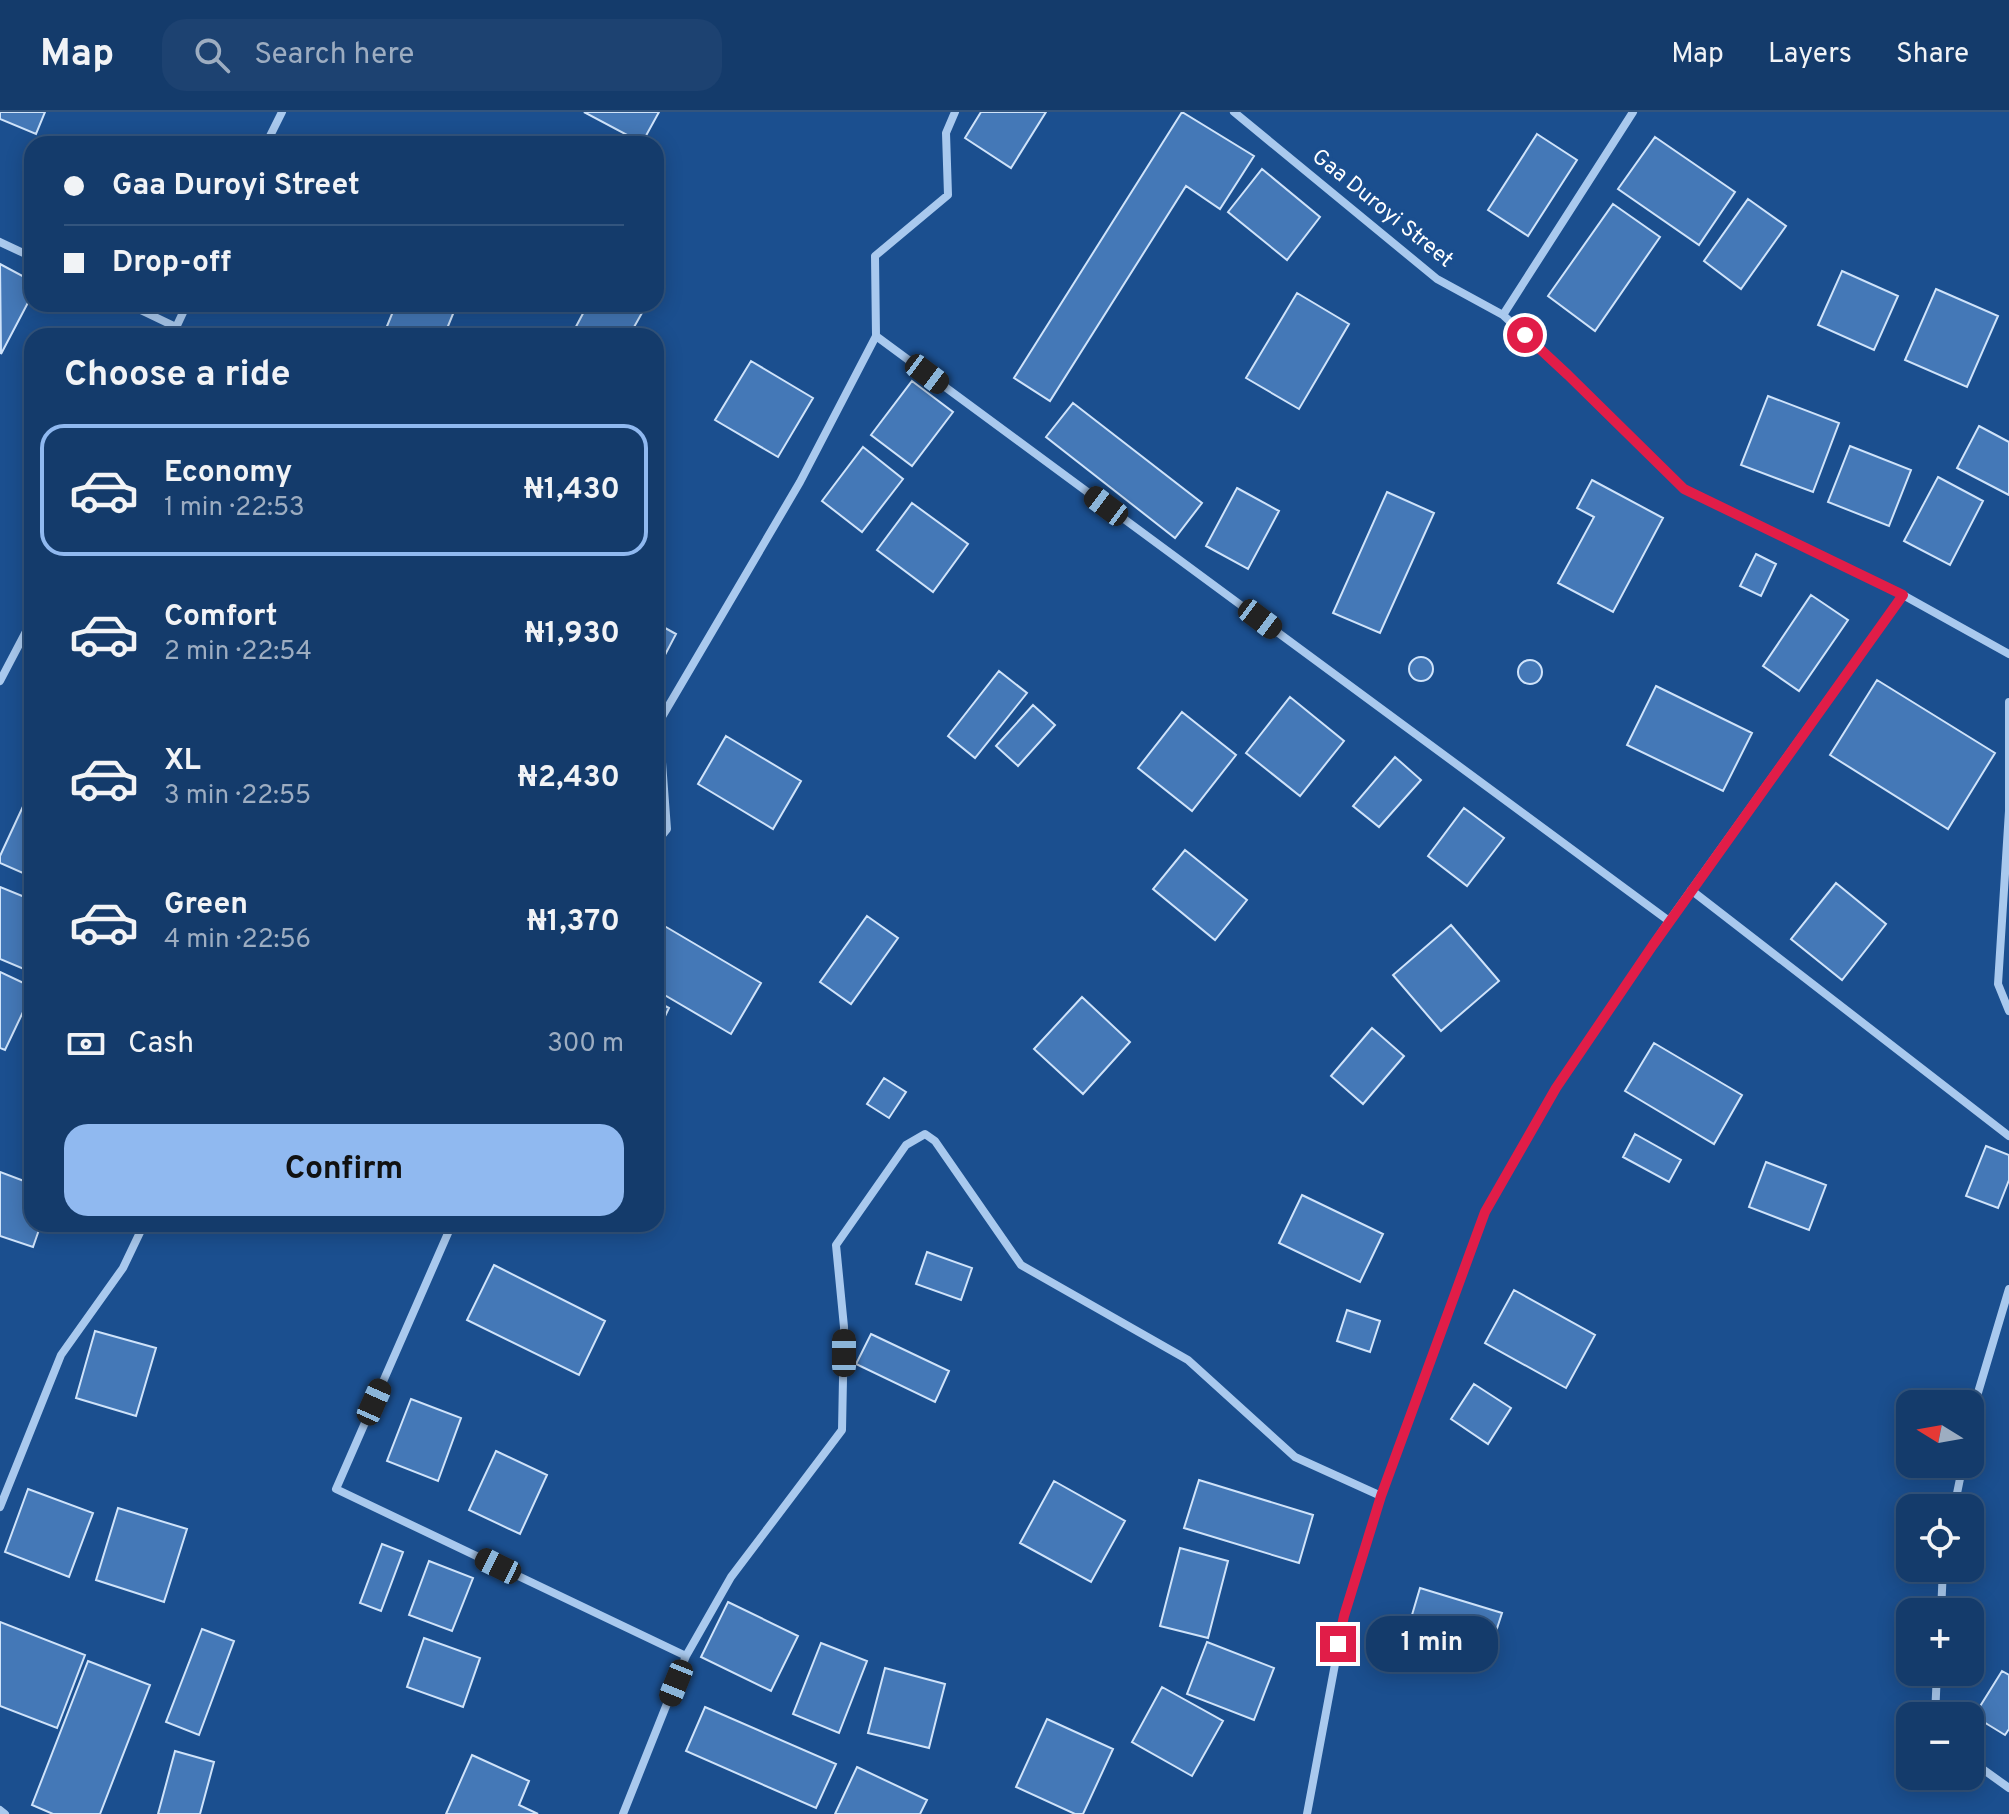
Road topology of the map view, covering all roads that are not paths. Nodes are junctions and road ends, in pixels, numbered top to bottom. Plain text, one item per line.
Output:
1 (282, 112) edge
2 (955, 112) edge
3 (1234, 112) edge
4 (1633, 112) edge
5 (270, 136) edge
6 (0, 242) edge
7 (24, 253) edge
8 (141, 312) edge
9 (1503, 315) junction
10 (167, 328) edge
11 (876, 336) junction
12 (1903, 595) junction
13 (24, 635) edge
14 (2009, 654) edge
15 (0, 681) edge
16 (2009, 702) edge
17 (664, 712) edge
18 (664, 793) edge
19 (664, 833) edge
20 (1691, 890) junction
21 (1669, 921) junction
22 (2009, 1011) edge
23 (2009, 1136) edge
24 (140, 1232) edge
25 (448, 1232) edge
26 (2009, 1289) edge
27 (1979, 1390) edge
28 (1381, 1496) junction
29 (0, 1507) edge
30 (686, 1656) junction
31 (1984, 1770) edge
32 (2009, 1788) edge
33 (0, 1810) edge
34 (5, 1814) edge
35 (623, 1814) edge
36 (1307, 1814) edge

1 - 5 street
2 - 11 street
3 - 9 street, Gaa Duroyi Street
4 - 9 street
6 - 7 street
8 - 10 street
9 - 12 street, Gaa Duroyi Street
11 - 17 street
11 - 21 street
12 - 14 street, Gaa Duroyi Street
12 - 20 street
13 - 15 street
16 - 22 street
18 - 19 street
20 - 21 street
20 - 23 street
21 - 28 street
24 - 29 street
25 - 30 street
26 - 27 street
28 - 30 street
28 - 36 street
30 - 35 street
31 - 32 street
33 - 34 street

